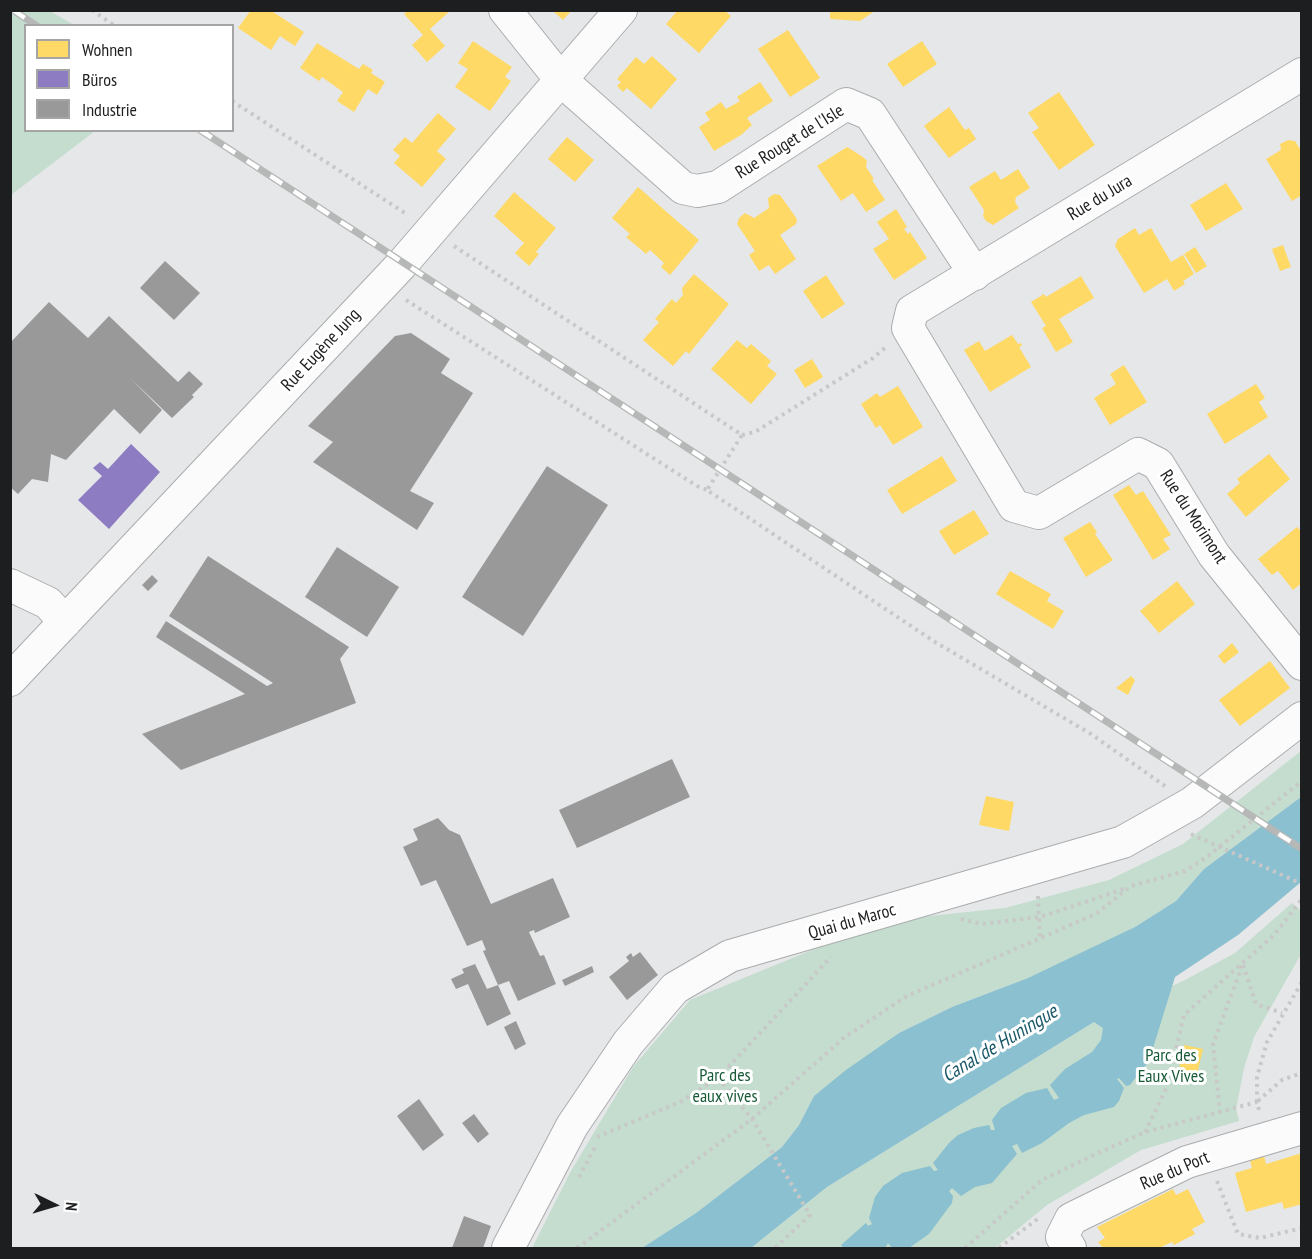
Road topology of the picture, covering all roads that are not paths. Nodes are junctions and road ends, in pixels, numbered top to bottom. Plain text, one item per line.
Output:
1 (505, 10) edge
2 (621, 10) edge
3 (1302, 74) edge
4 (561, 80) junction
5 (975, 274) junction
6 (908, 328) joint
7 (10, 585) edge
8 (65, 622) junction
9 (1302, 664) edge
10 (10, 680) edge
11 (1302, 718) edge
12 (1302, 1128) edge
13 (1058, 1233) edge
14 (508, 1248) edge

1 - 4 street
2 - 4 street, Rue Eugène Jung
3 - 5 street, Rue du Jura
4 - 5 street, Rue Rouget de l'Isle
4 - 8 street, Rue Eugène Jung
5 - 6 street, Rue du Jura
6 - 9 street, Rue du Morimont
7 - 8 street
8 - 10 street, Rue Eugène Jung
11 - 14 street, Quai du Maroc
12 - 13 street, Rue du Port

